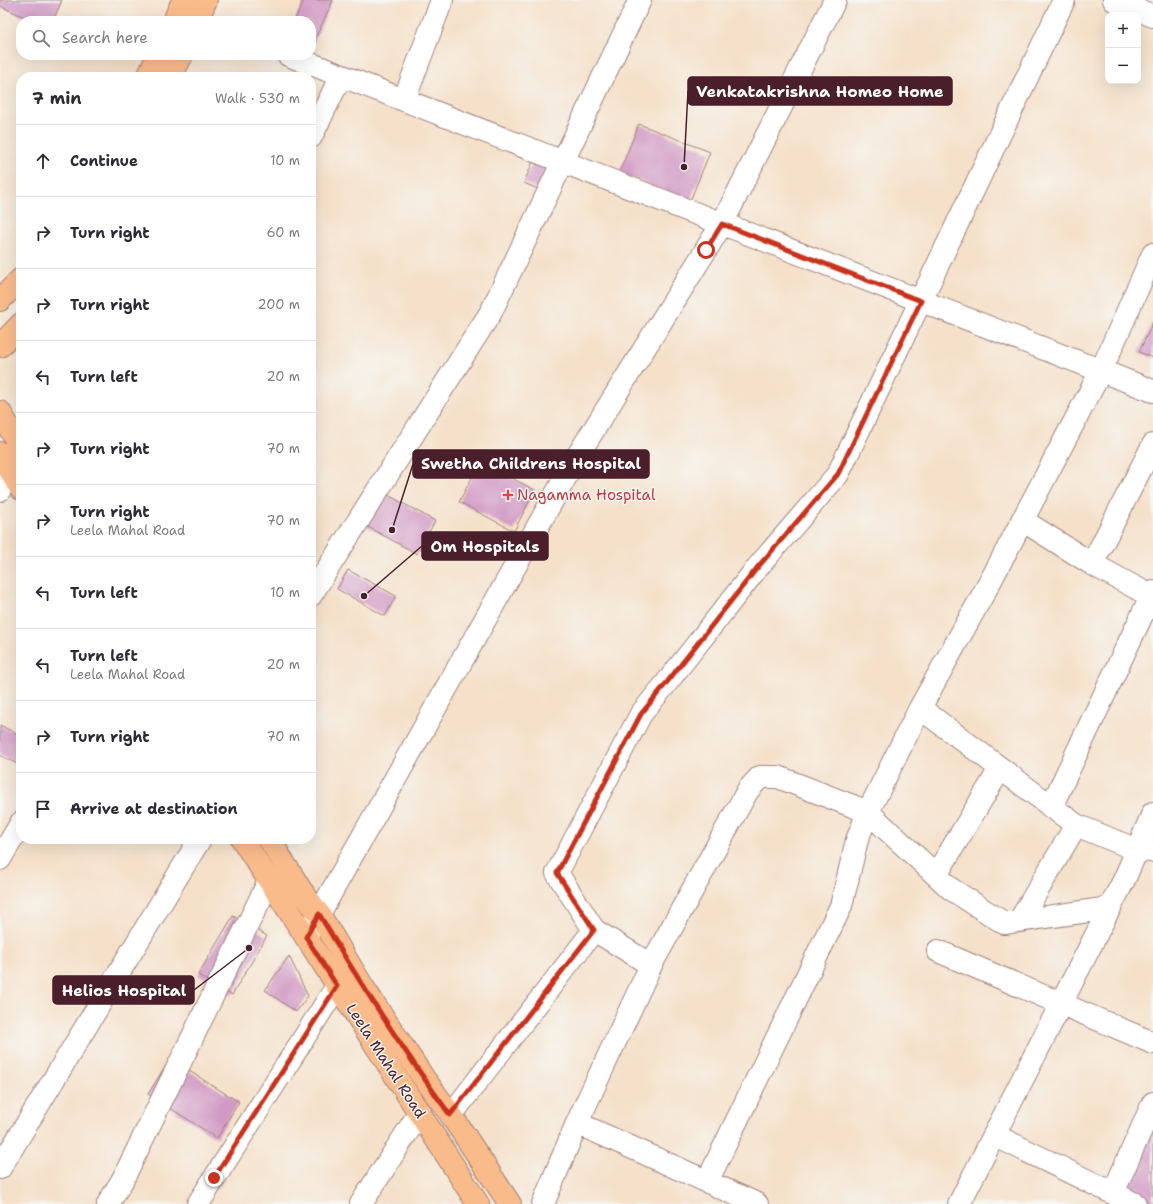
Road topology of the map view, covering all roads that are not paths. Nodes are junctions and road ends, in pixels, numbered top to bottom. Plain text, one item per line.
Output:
1 (183, 0) edge
2 (206, 0) edge
3 (442, 0) edge
4 (640, 0) edge
5 (835, 0) edge
6 (1064, 0) edge
7 (1114, 0) edge
8 (176, 16) edge
9 (201, 16) edge
10 (1153, 16) edge
11 (156, 60) edge
12 (180, 60) edge
13 (301, 60) edge
14 (150, 72) edge
15 (174, 72) edge
16 (341, 76) junction
17 (404, 100) junction
18 (316, 126) edge
19 (563, 162) junction
20 (722, 224) junction
21 (1153, 254) edge
22 (16, 285) edge
23 (0, 300) edge
24 (921, 301) junction
25 (16, 330) edge
26 (1, 346) edge
27 (1101, 371) junction
28 (1153, 391) edge
29 (0, 412) edge
30 (16, 439) edge
31 (1153, 446) edge
32 (1022, 520) junction
33 (1092, 564) junction
34 (316, 587) edge
35 (1152, 594) edge
36 (920, 708) junction
37 (1000, 769) junction
38 (1051, 807) junction
39 (868, 812) junction
40 (1153, 814) edge
41 (1076, 826) junction
42 (16, 832) edge
43 (197, 844) edge
44 (245, 844) edge
45 (272, 844) edge
46 (1145, 851) edge
47 (0, 859) edge
48 (936, 875) junction
49 (269, 881) junction
50 (1110, 908) junction
51 (319, 914) junction
52 (1020, 920) junction
53 (594, 930) junction
54 (306, 937) junction
55 (938, 951) dead end
56 (651, 965) junction
57 (337, 986) junction
58 (1061, 1004) junction
59 (1153, 1043) edge
60 (1153, 1103) edge
61 (420, 1112) junction
62 (450, 1115) junction
63 (577, 1123) junction
64 (994, 1135) junction
65 (0, 1168) edge
66 (707, 1182) junction
67 (1113, 1193) junction
68 (108, 1204) edge
69 (198, 1204) edge
70 (361, 1204) edge
71 (478, 1204) edge
72 (510, 1204) edge
73 (544, 1204) edge
74 (758, 1204) edge
75 (959, 1204) edge
76 (1135, 1204) edge

1 - 8 main road
2 - 9 main road
3 - 17 street
4 - 19 street
5 - 20 street
6 - 24 street
7 - 10 street
11 - 14 main road
12 - 15 main road
13 - 16 street
16 - 17 street
16 - 18 street
17 - 19 street
19 - 20 street
19 - 34 street
20 - 24 street
20 - 51 street
21 - 27 street
22 - 23 main road
24 - 27 street
24 - 53 street
25 - 26 main road
27 - 28 street
27 - 32 street
29 - 30 main road
31 - 33 street
32 - 33 street
32 - 36 street
33 - 35 street
35 - 38 street
36 - 37 street
36 - 39 street
37 - 38 street
37 - 48 street
38 - 41 street
39 - 48 street
39 - 56 street
39 - 66 street
40 - 46 street
41 - 46 street
41 - 52 street
42 - 47 street
43 - 65 street
44 - 49 main road, Leela Mahal Road
45 - 51 main road, Leela Mahal Road
46 - 50 street
48 - 52 street
49 - 54 main road, Leela Mahal Road
49 - 68 street
50 - 52 street
50 - 58 street
51 - 54 street
51 - 62 main road, Leela Mahal Road
53 - 56 street
53 - 62 street
54 - 57 main road, Leela Mahal Road
55 - 58 street
56 - 63 street
57 - 61 main road, Leela Mahal Road
57 - 69 street
58 - 59 street
58 - 64 street
60 - 67 street
61 - 70 street
61 - 71 main road, Leela Mahal Road
62 - 72 main road, Leela Mahal Road
63 - 66 street
63 - 73 street
64 - 67 street
64 - 75 street
66 - 74 street
67 - 76 street

